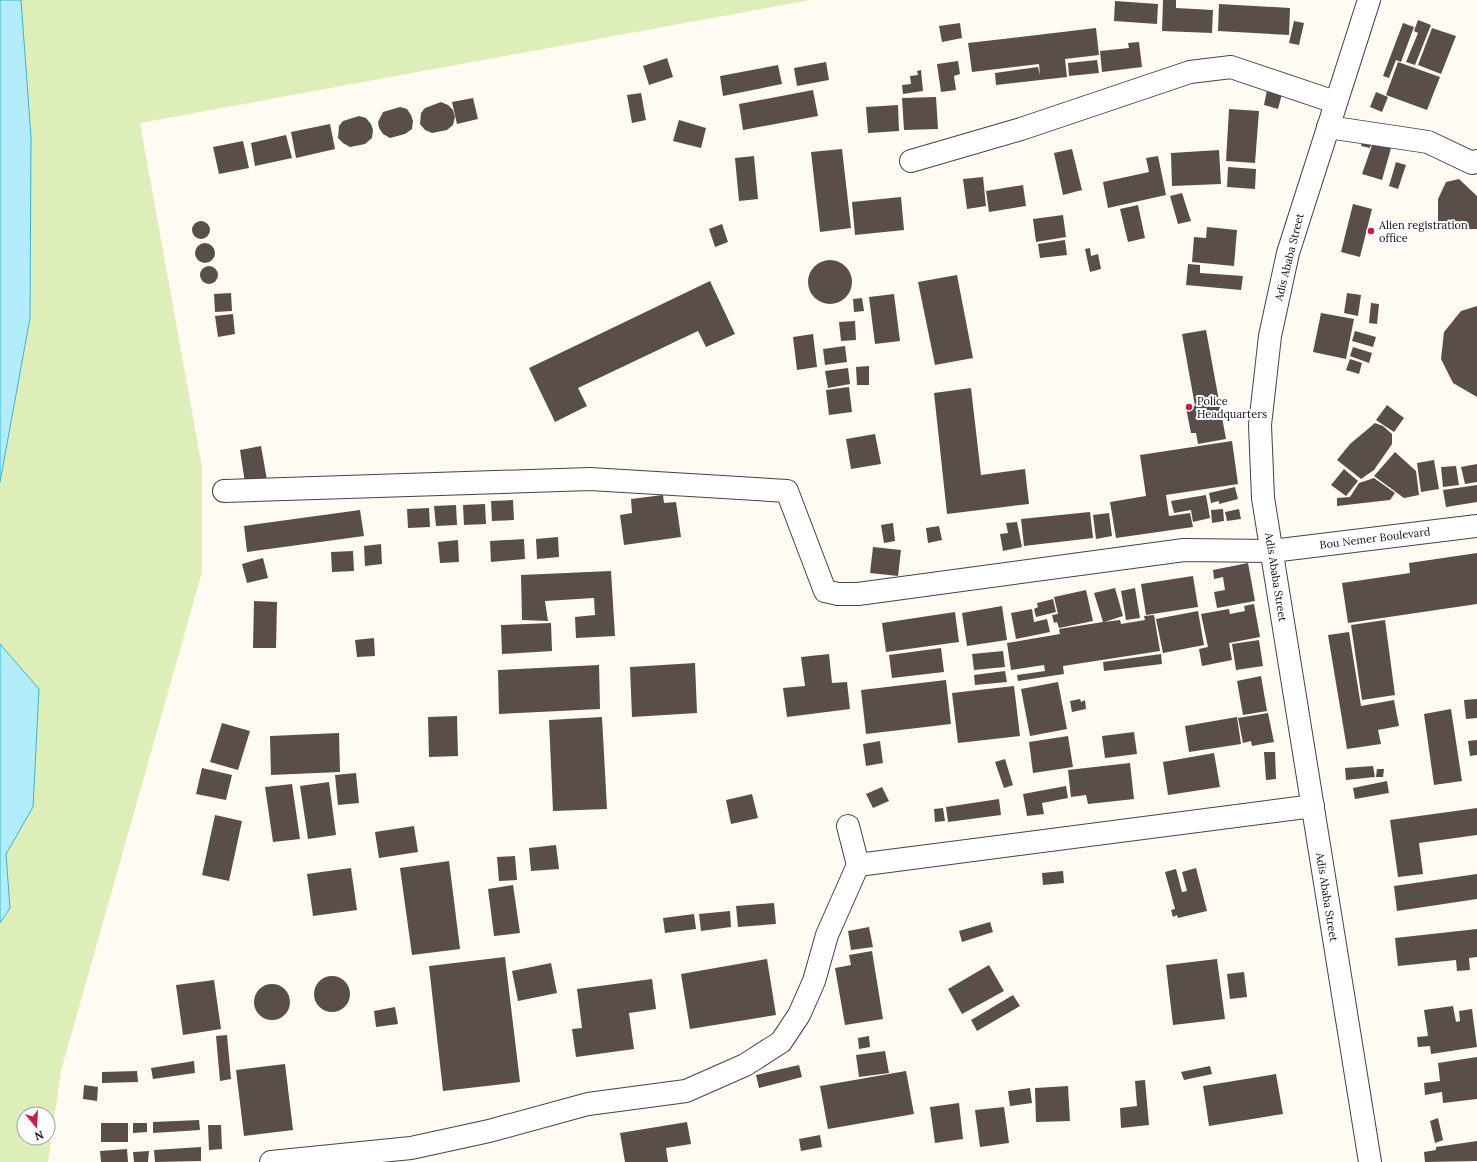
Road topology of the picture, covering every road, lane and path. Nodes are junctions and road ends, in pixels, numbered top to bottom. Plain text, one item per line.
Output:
1 (1369, 0) edge
2 (1335, 102) junction
3 (1328, 127) junction
4 (911, 161) dead end
5 (1477, 161) edge
6 (224, 492) dead end
7 (1477, 526) edge
8 (1272, 551) junction
9 (1313, 806) junction
10 (848, 826) dead end
11 (858, 865) junction
12 (271, 1162) edge
13 (1370, 1162) edge

1 - 2 street, Adis Ababa Street
2 - 3 street, Adis Ababa Street
2 - 4 street
3 - 5 street
3 - 8 street, Adis Ababa Street
6 - 8 street, Bou Nemer Boulevard
7 - 8 street, Bou Nemer Boulevard
8 - 9 street, Adis Ababa Street
9 - 11 street
9 - 13 street, Adis Ababa Street
10 - 11 street
11 - 12 street

